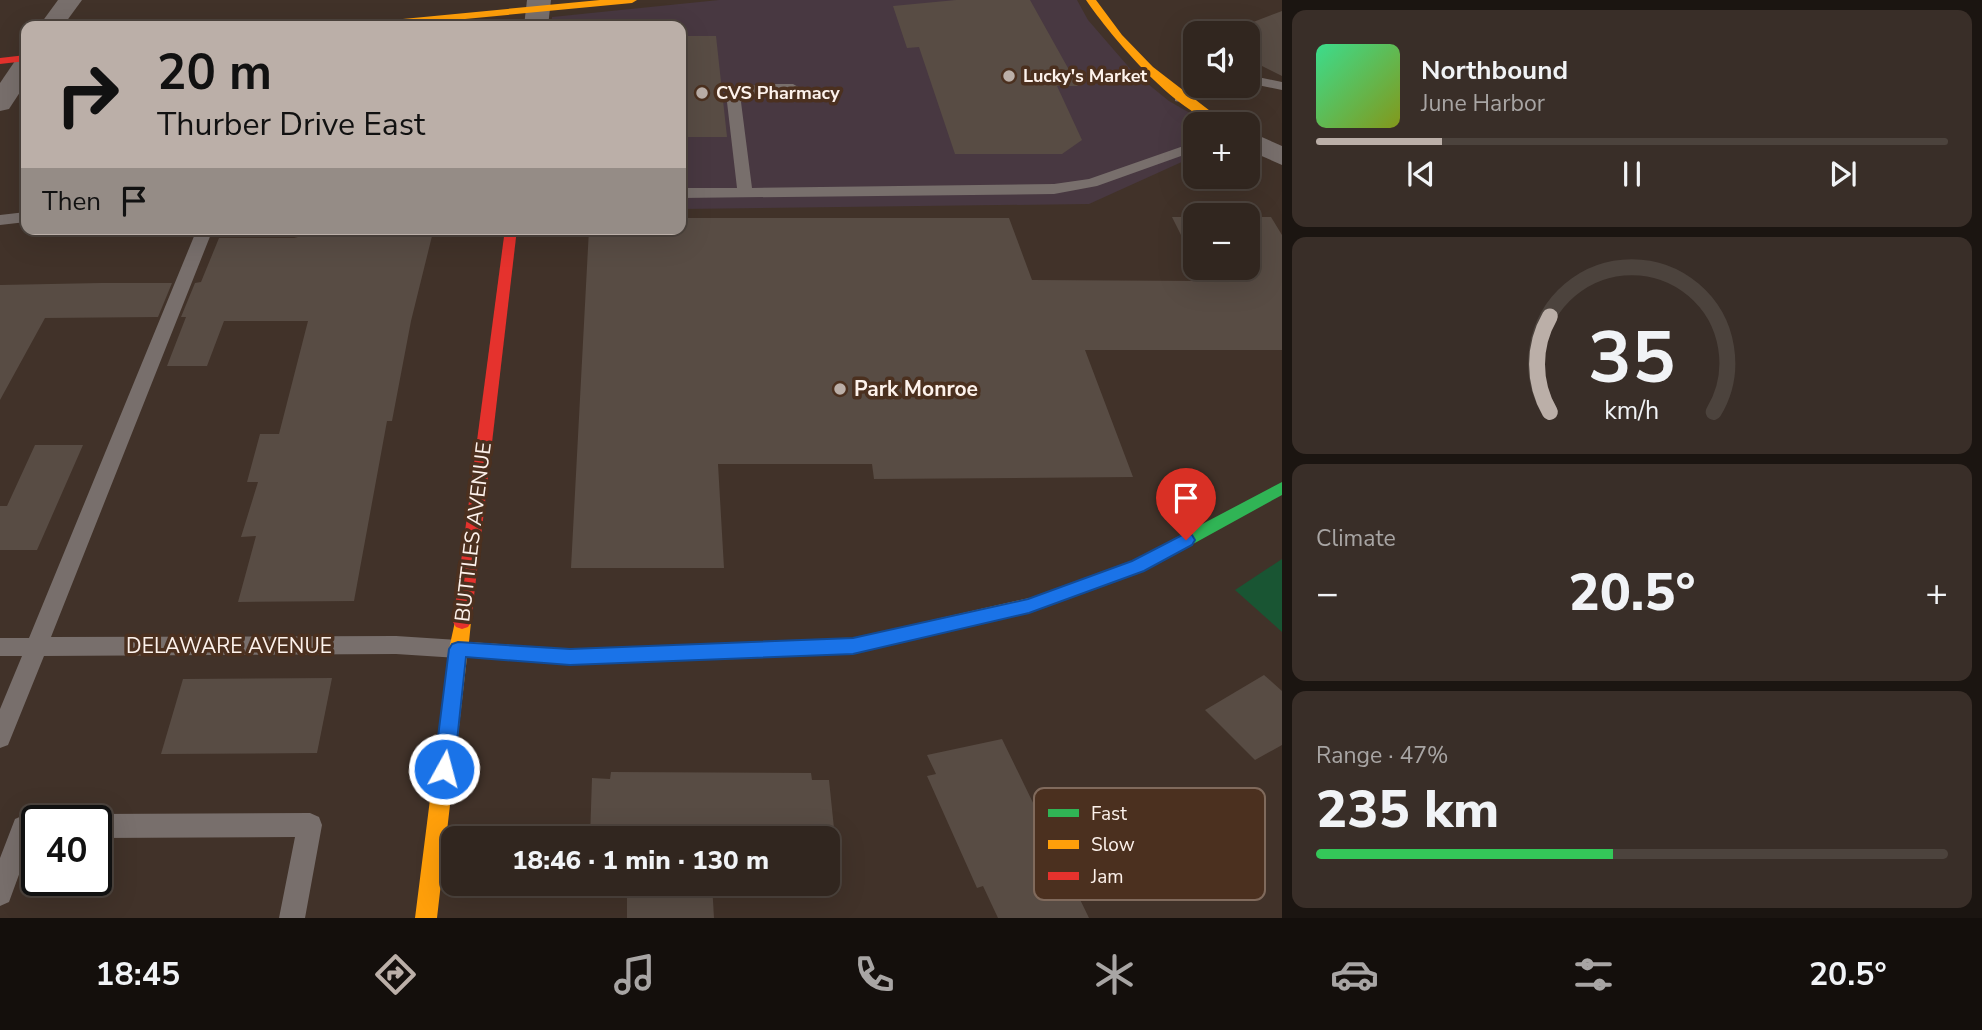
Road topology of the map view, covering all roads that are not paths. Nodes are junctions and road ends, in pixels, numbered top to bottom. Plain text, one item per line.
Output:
1 (70, 0) edge
2 (632, 0) edge
3 (1091, 0) edge
4 (538, 12) edge
5 (55, 21) edge
6 (425, 21) edge
7 (0, 61) edge
8 (21, 61) edge
9 (21, 69) edge
10 (1260, 81) edge
11 (1282, 86) edge
12 (793, 88) dead end
13 (1183, 96) edge
14 (1180, 98) junction
15 (0, 103) edge
16 (1202, 112) edge
17 (1260, 145) edge
18 (1183, 150) edge
19 (1282, 157) edge
20 (745, 192) junction
21 (686, 193) edge
22 (21, 218) edge
23 (0, 220) edge
24 (203, 235) edge
25 (510, 235) edge
26 (1282, 488) edge
27 (0, 647) edge
28 (37, 647) junction
29 (458, 649) junction
30 (0, 738) edge
31 (112, 827) edge
32 (21, 835) edge
33 (0, 893) edge
34 (292, 918) edge
35 (426, 918) edge

1 - 5 street
2 - 4 street
3 - 14 street
4 - 6 street
7 - 8 street
9 - 15 street
10 - 11 lane
12 - 20 lane
13 - 14 lane
14 - 16 street
17 - 19 street
18 - 20 lane
20 - 21 lane
22 - 23 lane
24 - 28 lane
25 - 29 street, BUTTLES AVENUE
26 - 29 street
27 - 28 lane, DELAWARE AVENUE
28 - 29 lane, DELAWARE AVENUE
28 - 30 lane
29 - 35 street, BUTTLES AVENUE
31 - 34 lane
32 - 33 lane

